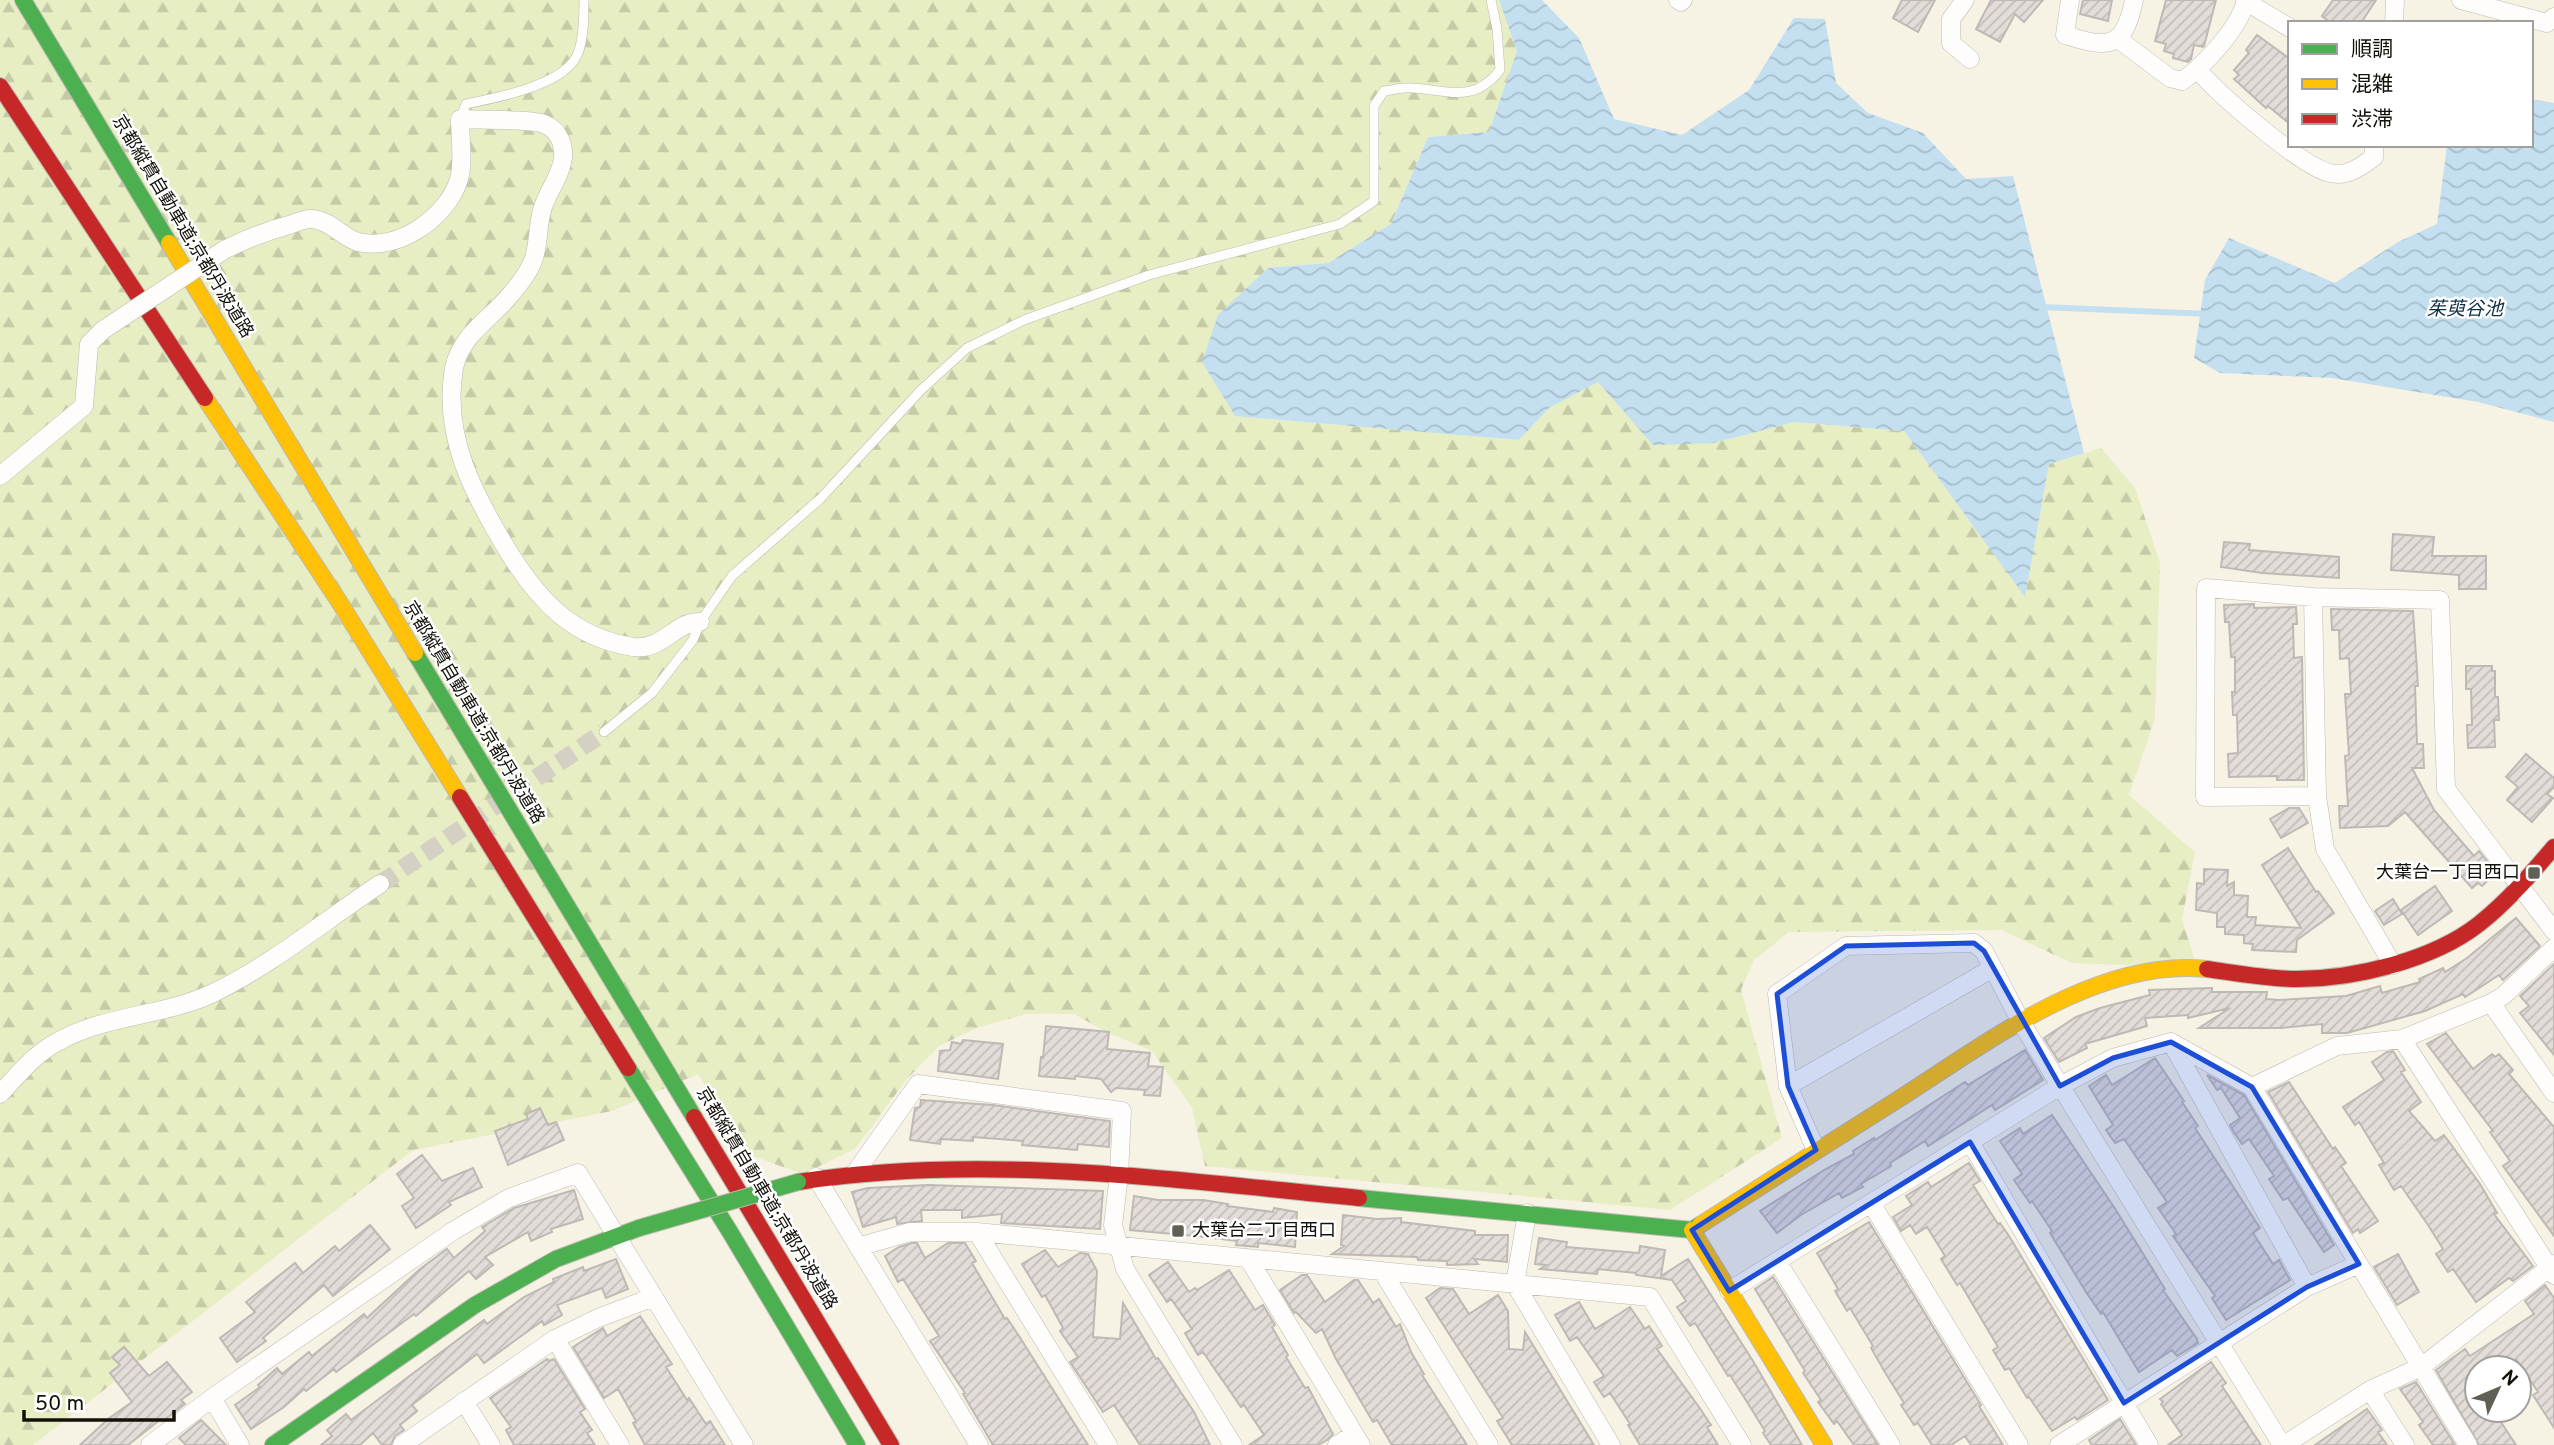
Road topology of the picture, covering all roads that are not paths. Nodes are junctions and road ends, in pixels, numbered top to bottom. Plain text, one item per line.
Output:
1 (23, 0) edge
2 (584, 0) edge
3 (1491, 0) edge
4 (1965, 0) edge
5 (2070, 0) edge
6 (2134, 0) edge
7 (2395, 0) edge
8 (2461, 0) edge
9 (2246, 1) edge
10 (2554, 17) edge
11 (2394, 21) edge
12 (2288, 27) edge
13 (2118, 39) junction
14 (1970, 59) dead end
15 (2198, 70) junction
16 (0, 86) edge
17 (460, 120) junction
18 (2374, 147) edge
19 (0, 476) edge
20 (2313, 597) junction
21 (700, 622) junction
22 (604, 732) tunnel mouth
23 (2317, 796) junction
24 (2554, 847) edge
25 (380, 884) tunnel mouth
26 (2520, 887) junction
27 (2554, 931) edge
28 (2554, 948) edge
29 (2393, 965) junction
30 (1993, 968) junction
31 (2491, 1003) junction
32 (2021, 1022) junction
33 (2402, 1039) junction
34 (2171, 1042) junction
35 (1788, 1086) junction
36 (2060, 1086) junction
37 (2252, 1087) junction
38 (2554, 1093) edge
39 (0, 1094) edge
40 (1969, 1142) junction
41 (1816, 1150) junction
42 (855, 1173) junction
43 (1119, 1175) junction
44 (807, 1180) junction
45 (1871, 1203) junction
46 (1527, 1213) junction
47 (1692, 1230) junction
48 (977, 1232) junction
49 (616, 1236) junction
50 (1117, 1245) junction
51 (858, 1247) junction
52 (1248, 1258) junction
53 (1777, 1261) junction
54 (2359, 1264) junction
55 (2552, 1269) edge
56 (1382, 1271) junction
57 (1515, 1284) junction
58 (2308, 1287) junction
59 (1729, 1291) junction
60 (654, 1297) junction
61 (555, 1339) junction
62 (2219, 1343) junction
63 (2421, 1367) junction
64 (2370, 1390) junction
65 (212, 1398) junction
66 (464, 1401) junction
67 (2124, 1403) junction
68 (1358, 1440) edge
69 (150, 1445) edge
70 (240, 1445) edge
71 (273, 1445) edge
72 (402, 1445) edge
73 (491, 1445) edge
74 (620, 1445) edge
75 (744, 1445) edge
76 (857, 1445) edge
77 (891, 1445) edge
78 (979, 1445) edge
79 (1108, 1445) edge
80 (1233, 1445) edge
81 (1337, 1445) edge
82 (1489, 1445) edge
83 (1611, 1445) edge
84 (1742, 1445) edge
85 (1824, 1445) edge
86 (1891, 1445) edge
87 (2019, 1445) edge
88 (2059, 1445) edge
89 (2149, 1445) edge
90 (2283, 1445) edge
91 (2405, 1445) edge
92 (2468, 1445) edge

1 - 77 main road, 京都縦貫自動車道;京都丹波道路
2 - 17 lane
3 - 21 lane
4 - 14 street
5 - 13 street
6 - 13 street
7 - 11 street
8 - 10 street
9 - 12 street
9 - 15 street
13 - 15 street
15 - 18 street
16 - 76 main road
17 - 19 street, bridge
17 - 21 street
20 - 23 street
20 - 23 street
20 - 26 street
21 - 22 lane
23 - 29 street
24 - 26 main road
25 - 39 street
26 - 27 street
26 - 29 main road
28 - 31 street
29 - 32 main road
30 - 32 street
30 - 35 street
30 - 35 street
31 - 33 street
31 - 38 street
32 - 36 street
32 - 41 main road
33 - 37 street
33 - 55 street
34 - 36 street
34 - 37 street
34 - 58 street
35 - 41 street
36 - 40 street
36 - 62 street
37 - 54 street
40 - 45 street
40 - 67 street
41 - 47 main road
42 - 43 main road
42 - 43 street
42 - 44 main road
43 - 46 main road
43 - 50 street
44 - 49 main road, bridge
44 - 51 street
45 - 53 street
45 - 87 street
46 - 47 main road
46 - 57 street
47 - 59 main road
48 - 50 street
48 - 51 street
48 - 79 street
49 - 60 street
49 - 65 street
49 - 71 main road
50 - 52 street
50 - 80 street
51 - 78 street
52 - 56 street
52 - 68 street
53 - 59 street
53 - 86 street
54 - 58 street
54 - 63 street
55 - 63 street
56 - 57 street
56 - 82 street
57 - 83 street
57 - 84 street
58 - 62 street
59 - 85 main road
60 - 61 street
60 - 75 street
61 - 66 street
61 - 74 street
62 - 67 street
62 - 90 street
63 - 64 street
63 - 92 street
64 - 90 street
64 - 91 street
65 - 69 street
65 - 70 street
66 - 72 street
66 - 73 street
67 - 88 street
67 - 89 street
68 - 81 street

